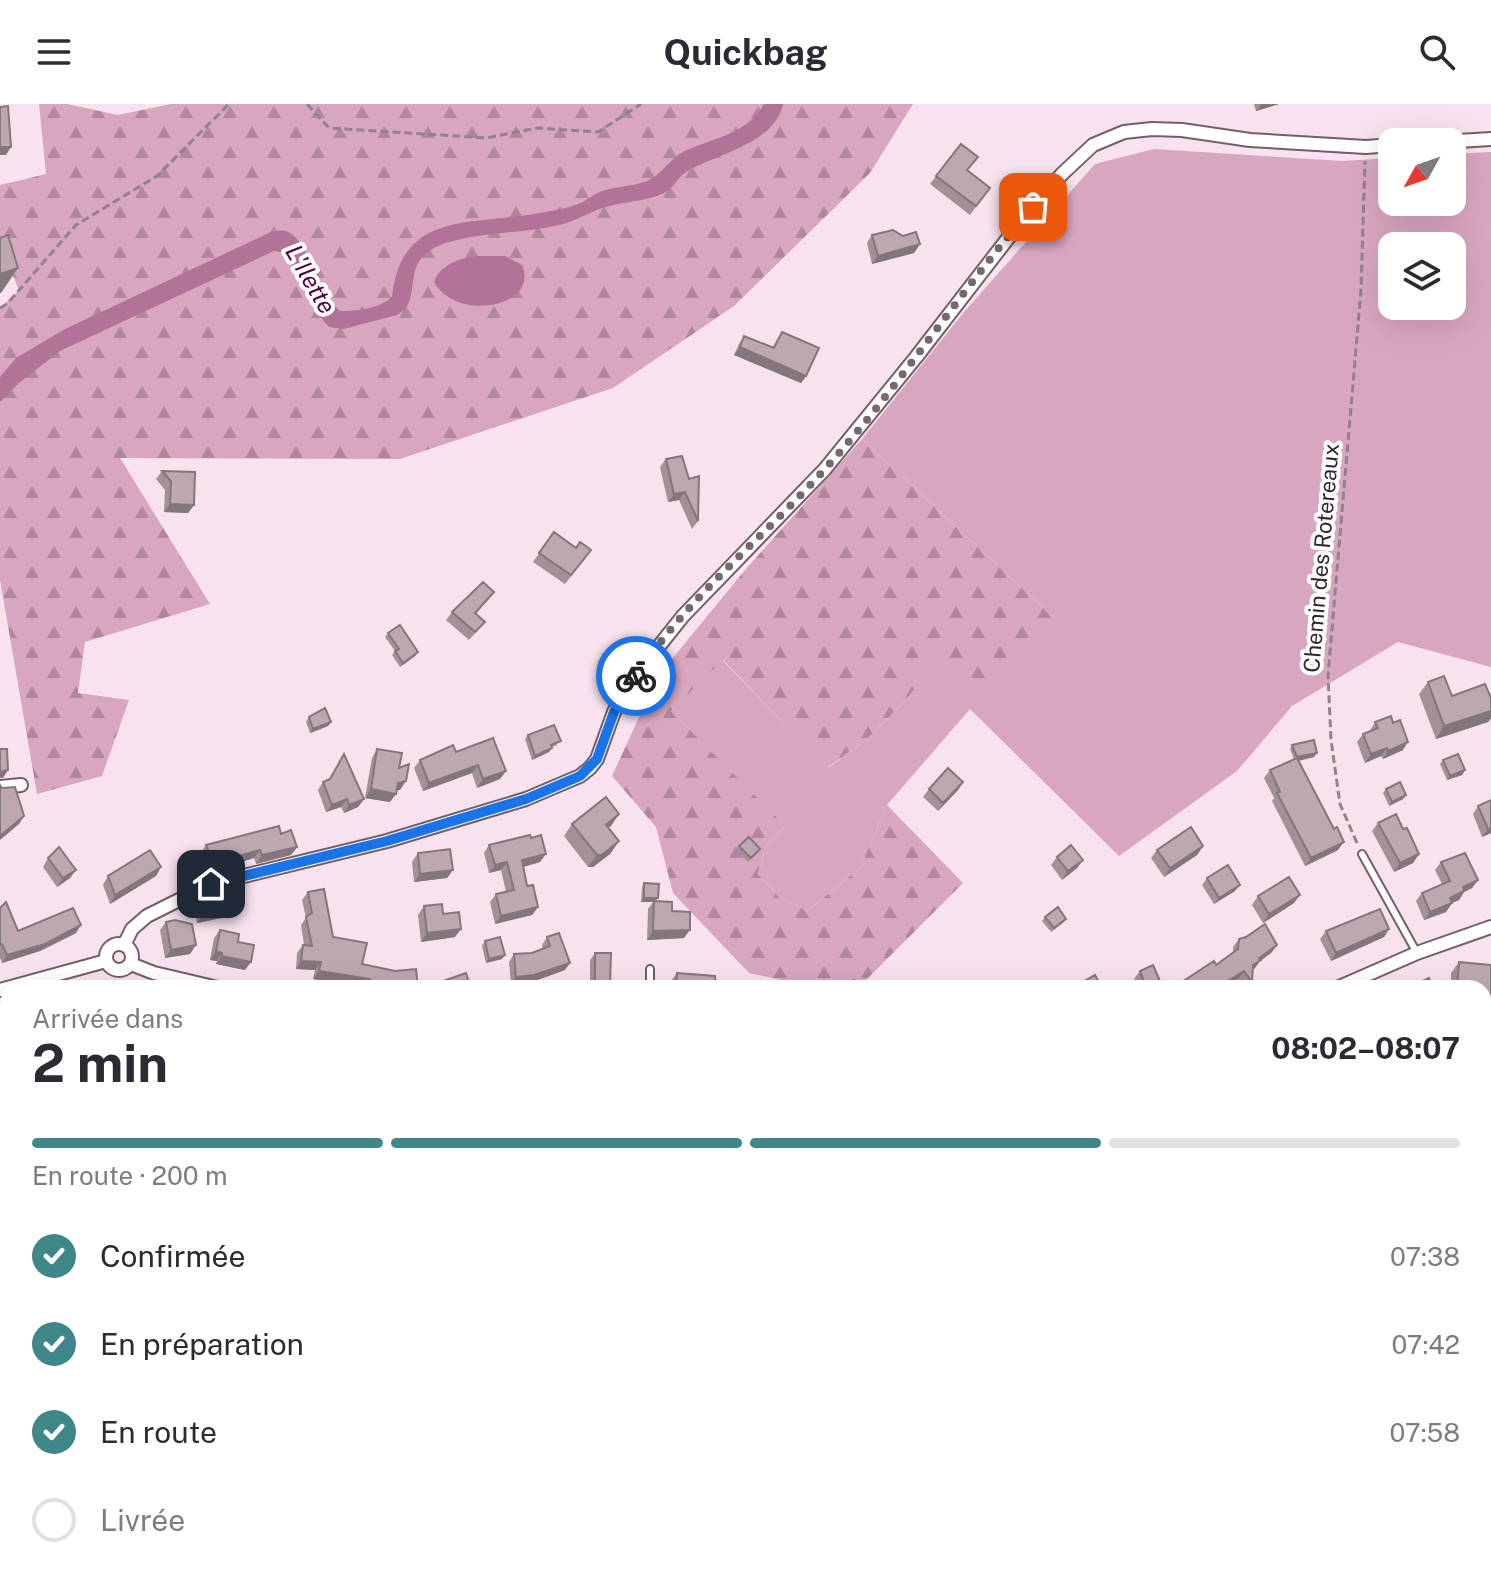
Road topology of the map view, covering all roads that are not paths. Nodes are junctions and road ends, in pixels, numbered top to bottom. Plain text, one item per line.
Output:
1 (1491, 139) edge
2 (1466, 141) edge
3 (1378, 146) edge
4 (21, 785) dead end
5 (0, 787) edge
6 (1362, 854) road end
7 (1491, 927) edge
8 (124, 945) junction
9 (1417, 953) junction
10 (106, 961) junction
11 (131, 964) junction
12 (650, 969) dead end
13 (37, 980) edge
14 (184, 980) edge
15 (650, 980) edge
16 (1355, 980) edge

1 - 2 street
3 - 8 street
4 - 5 street
6 - 9 lane
7 - 9 street
8 - 10 street
8 - 11 street
9 - 16 street
10 - 11 street
10 - 13 street
11 - 14 street
12 - 15 lane

